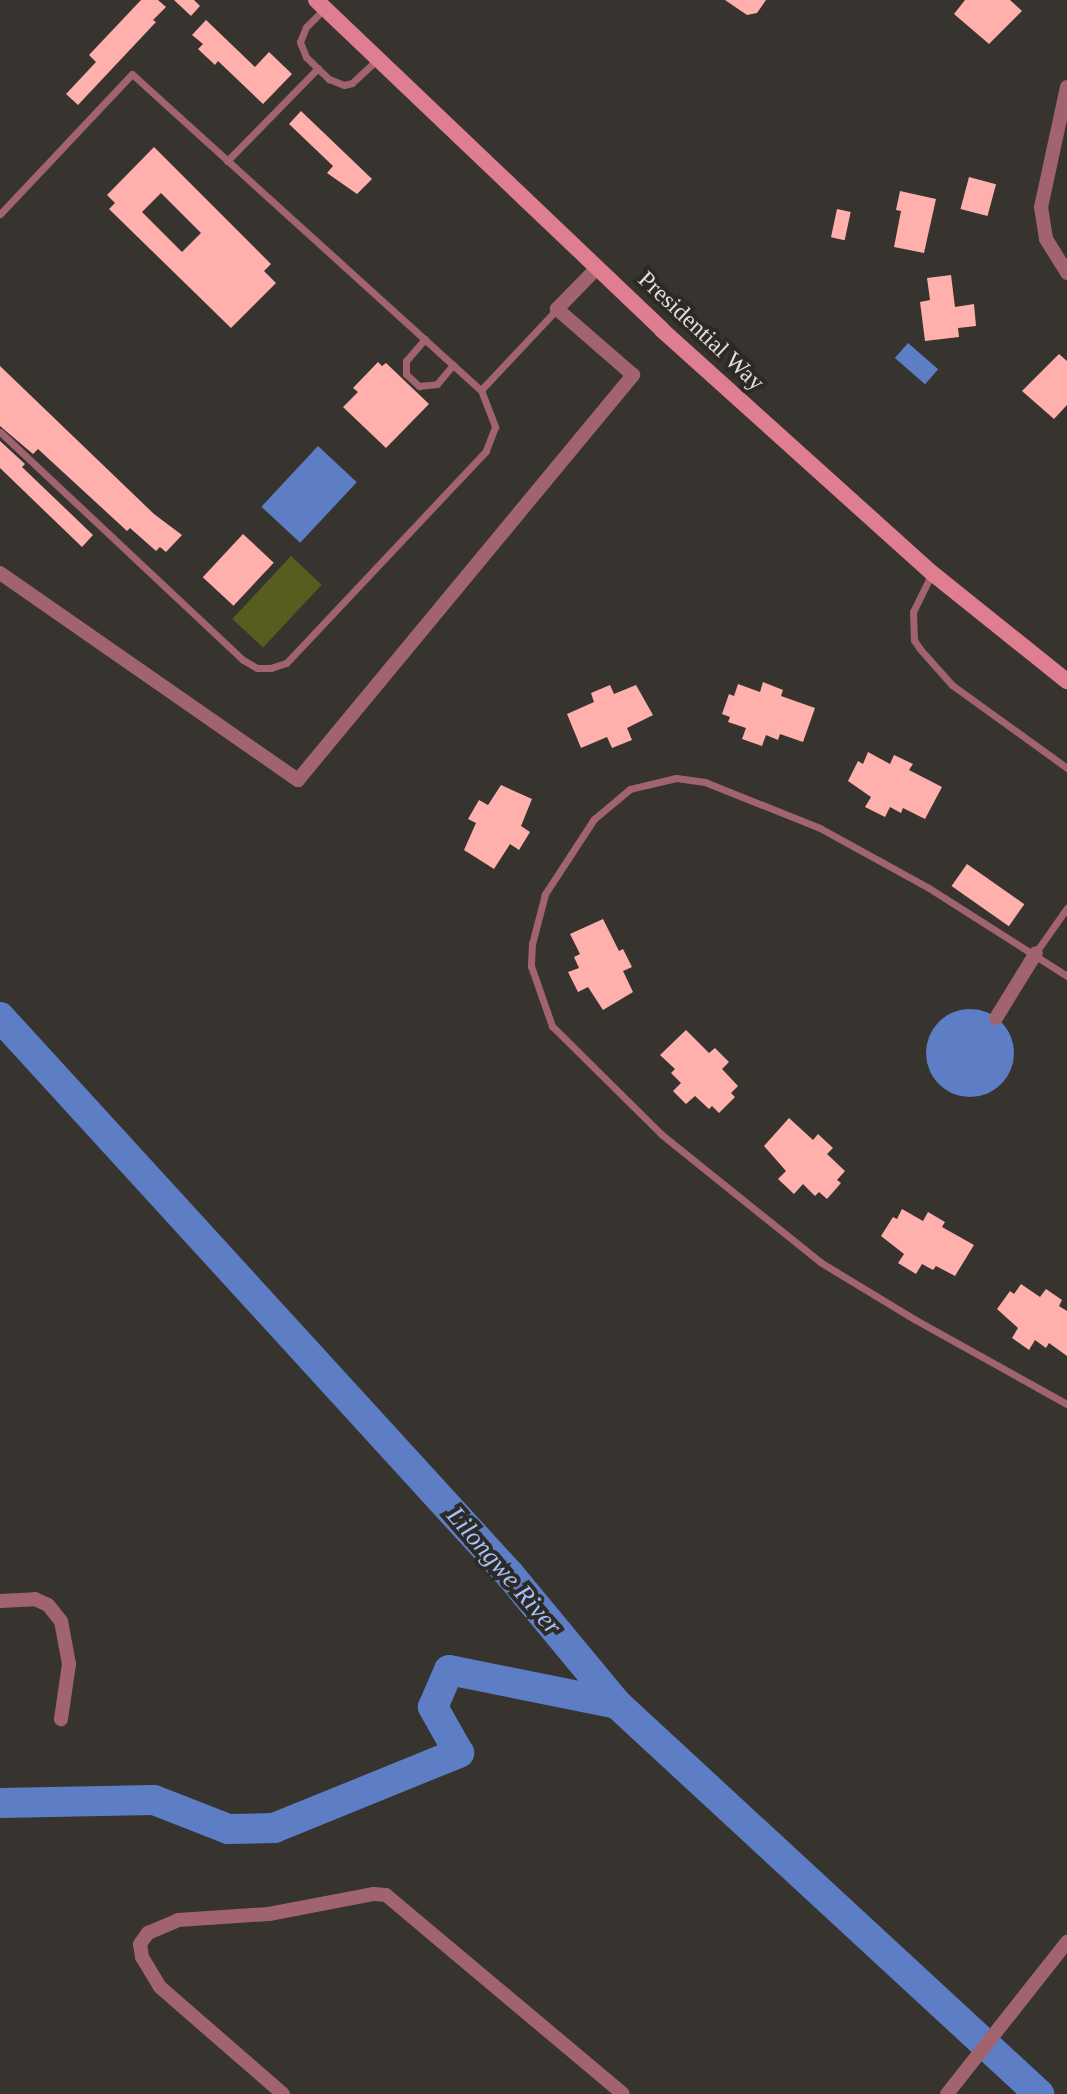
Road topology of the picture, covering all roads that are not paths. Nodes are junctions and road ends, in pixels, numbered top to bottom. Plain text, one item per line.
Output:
1 (320, 4) edge
2 (378, 59) junction
3 (318, 68) junction
4 (1067, 87) edge
5 (227, 161) junction
6 (0, 214) edge
7 (597, 268) junction
8 (1067, 273) edge
9 (557, 309) junction
10 (425, 339) junction
11 (453, 365) junction
12 (481, 390) junction
13 (0, 432) edge
14 (0, 573) edge
15 (932, 573) junction
16 (1067, 681) edge
17 (1067, 768) edge
18 (1067, 908) edge
19 (1036, 953) junction
20 (1067, 976) edge
21 (996, 1018) dead end
22 (1067, 1404) edge
23 (0, 1601) edge
24 (61, 1719) dead end
25 (1067, 1942) edge
26 (283, 2094) edge
27 (623, 2094) edge
28 (948, 2094) edge

1 - 2 main road, Presidential Way
1 - 3 lane
2 - 3 lane
2 - 7 main road, Presidential Way
3 - 5 lane
4 - 8 street
5 - 6 lane
5 - 10 lane
7 - 9 street
7 - 15 main road, Presidential Way
9 - 12 lane
9 - 14 street
10 - 11 lane
10 - 11 lane
11 - 12 lane
12 - 13 lane
15 - 16 main road, Presidential Way
15 - 17 lane
18 - 19 lane
19 - 20 lane
19 - 21 street
19 - 22 lane
23 - 24 street
25 - 28 street
26 - 27 street

